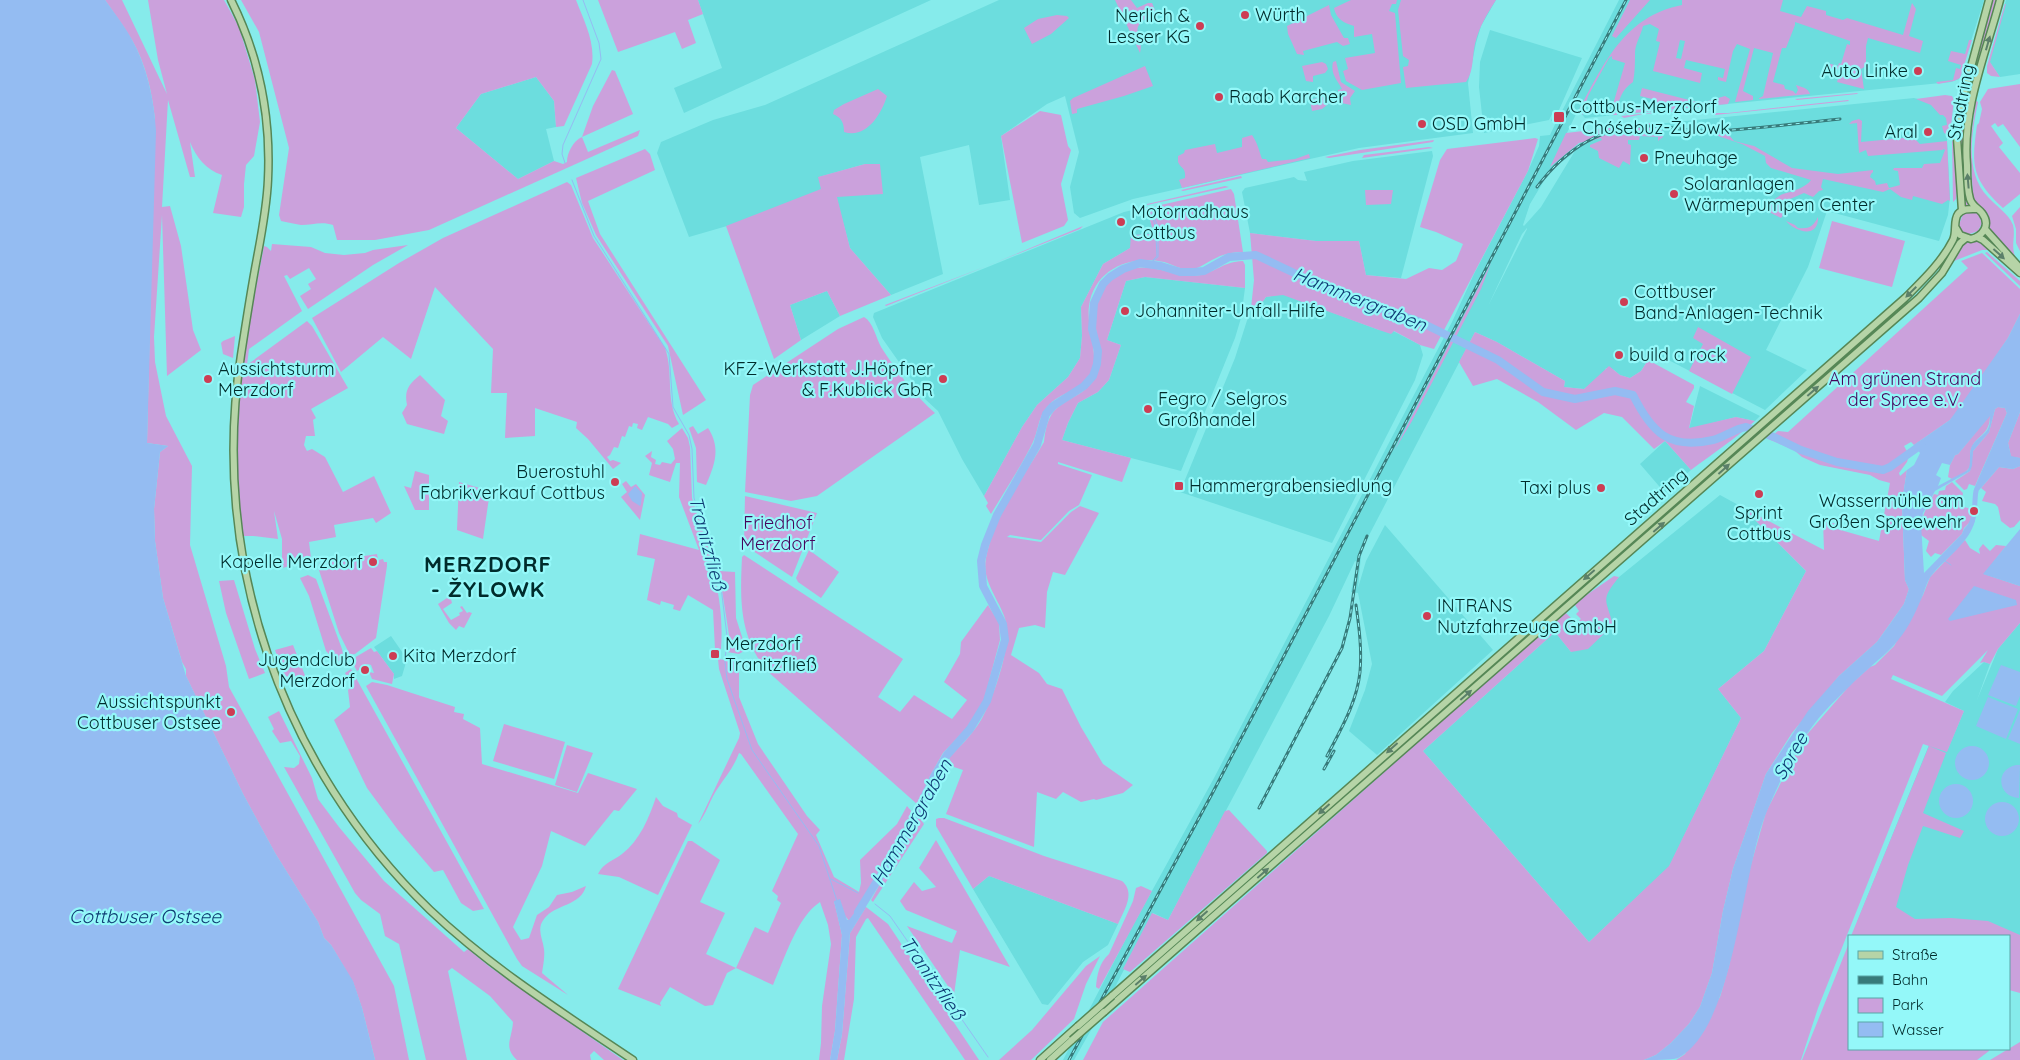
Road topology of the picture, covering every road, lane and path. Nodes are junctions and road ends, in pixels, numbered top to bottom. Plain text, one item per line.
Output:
1 (230, 0) edge
2 (1989, 0) edge
3 (2000, 0) edge
4 (1976, 209) junction
5 (1962, 211) junction
6 (1956, 228) junction
7 (1985, 229) junction
8 (1977, 237) junction
9 (1966, 238) junction
10 (2020, 268) edge
11 (2020, 273) edge
12 (633, 1060) edge
13 (1040, 1060) edge
14 (1050, 1060) edge

1 - 12 main road
2 - 5 main road, Stadtring
4 -> 3 main road, Stadtring
4 - 5 main road
4 - 7 main road, Stadtring
5 - 6 main road, Stadtring
6 - 9 main road
6 -> 13 main road, Stadtring, bridge
7 - 8 main road
7 - 10 main road, Stadtring
8 - 9 main road
8 -> 11 main road
14 -> 9 main road, Stadtring, bridge

